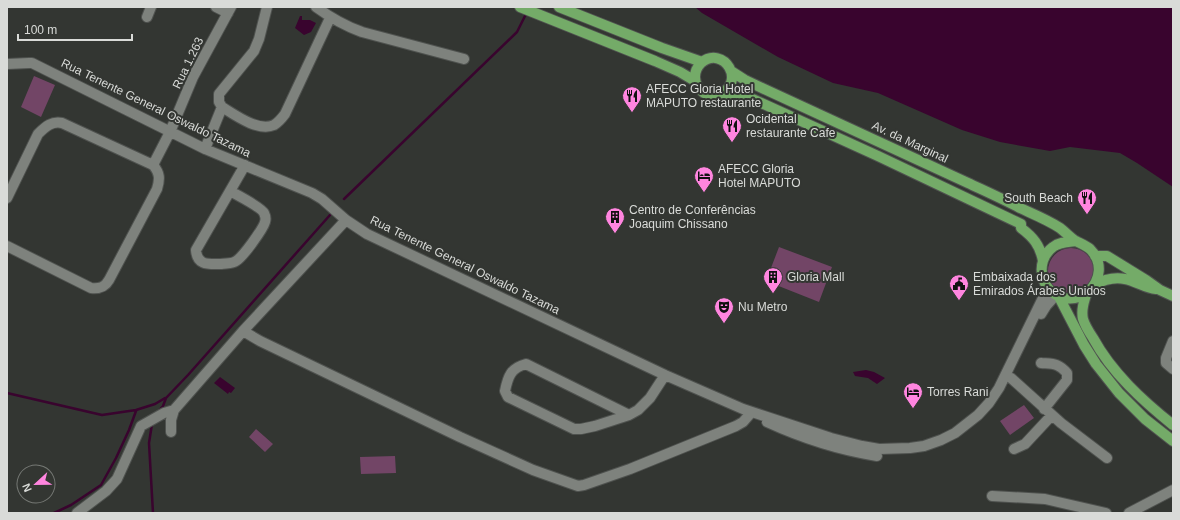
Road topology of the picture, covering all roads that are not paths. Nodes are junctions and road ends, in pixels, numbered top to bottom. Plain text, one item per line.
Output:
1 (151, 7) edge
2 (216, 7) edge
3 (267, 7) edge
4 (316, 7) edge
5 (520, 7) edge
6 (559, 7) edge
7 (229, 10) edge
8 (147, 17) dead end
9 (330, 18) junction
10 (464, 59) dead end
11 (702, 62) junction
12 (7, 64) edge
13 (731, 71) junction
14 (695, 81) junction
15 (717, 96) junction
16 (222, 107) junction
17 (170, 132) junction
18 (206, 149) junction
19 (154, 165) junction
20 (245, 166) junction
21 (230, 191) junction
22 (7, 198) edge
23 (346, 220) junction
24 (1076, 241) junction
25 (7, 246) edge
26 (1094, 256) junction
27 (1043, 261) junction
28 (1047, 287) junction
29 (1091, 289) junction
30 (1160, 290) junction
31 (1058, 296) junction
32 (1173, 296) edge
33 (252, 321) junction
34 (243, 331) junction
35 (260, 341) junction
36 (1173, 341) edge
37 (1041, 363) dead end
38 (1173, 369) edge
39 (665, 375) junction
40 (1011, 378) junction
41 (747, 411) junction
42 (169, 412) junction
43 (1048, 412) junction
44 (629, 415) junction
45 (1173, 425) edge
46 (171, 432) dead end
47 (1173, 442) edge
48 (1014, 449) dead end
49 (1107, 458) dead end
50 (1173, 490) edge
51 (992, 496) dead end
52 (77, 513) edge
53 (1106, 513) edge
54 (1129, 513) edge

1 - 8 street
2 - 7 street
3 - 16 street
4 - 9 street
5 - 14 main road
6 - 11 main road, Av. da Marginal
7 - 17 street, Rua 1.263
9 - 10 street
9 - 16 street
11 - 13 main road, Av. da Marginal
11 - 14 main road
12 - 17 street, Rua Tenente General Oswaldo Tazama
13 - 15 main road
13 - 24 main road, Av. da Marginal
14 - 15 main road
15 - 27 main road
16 - 18 street
17 - 18 street, Rua Tenente General Oswaldo Tazama
17 - 19 street, Rua 1.263
18 - 20 street, Rua Tenente General Oswaldo Tazama
19 - 22 street
19 - 25 street
20 - 21 street
20 - 23 street, Rua Tenente General Oswaldo Tazama
21 - 21 street
23 - 33 street
23 - 39 street, Rua Tenente General Oswaldo Tazama
24 - 26 main road, Av. da Marginal
24 - 27 main road
26 - 29 main road
26 - 30 main road
27 - 28 main road
28 - 31 main road
28 - 41 street, Rua Tenente General Oswaldo Tazama
29 - 30 main road
29 - 31 main road
29 - 45 main road
30 - 32 main road
31 - 40 street, Rua Tenente General Oswaldo Tazama
31 - 47 main road
33 - 34 street
33 - 35 street
34 - 35 street
34 - 42 street
35 - 41 street
36 - 38 street
37 - 43 street
39 - 41 street, Rua Tenente General Oswaldo Tazama
39 - 44 street
40 - 41 street, Rua Tenente General Oswaldo Tazama
40 - 43 street
42 - 46 street
42 - 52 street
43 - 48 street
43 - 49 street
44 - 44 street
50 - 54 street
51 - 53 street

